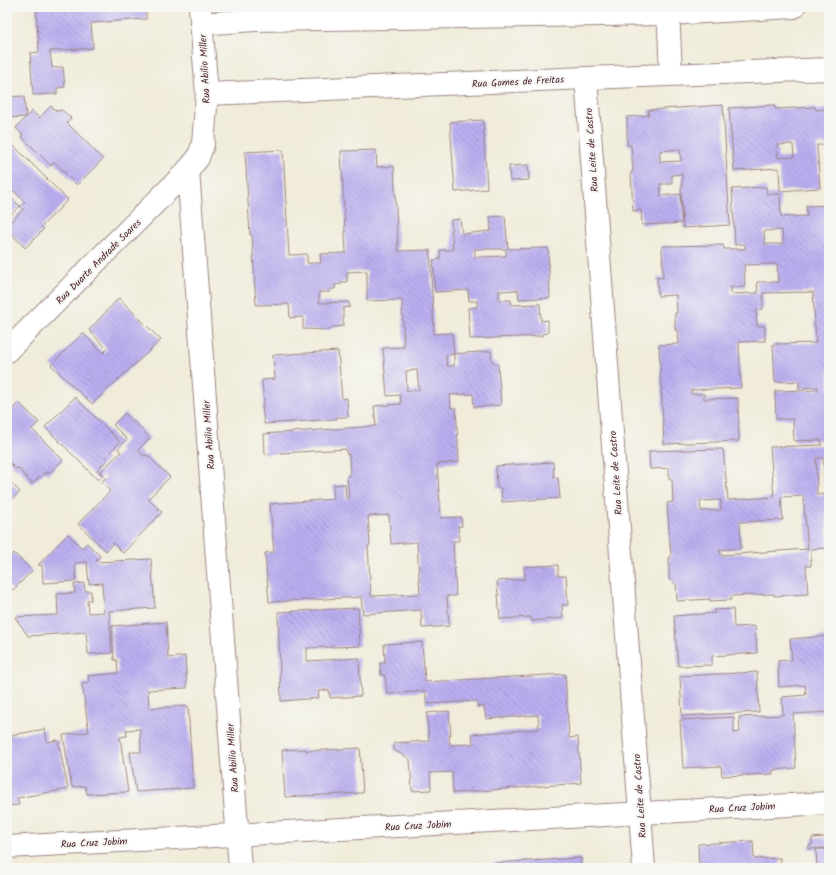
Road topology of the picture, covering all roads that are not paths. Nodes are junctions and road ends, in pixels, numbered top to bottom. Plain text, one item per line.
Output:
1 (794, 7) edge
2 (668, 10) edge
3 (253, 14) edge
4 (201, 15) edge
5 (829, 69) edge
6 (671, 74) junction
7 (586, 78) junction
8 (207, 94) junction
9 (188, 170) junction
10 (7, 351) edge
11 (829, 803) edge
12 (640, 813) junction
13 (238, 834) junction
14 (7, 847) edge
15 (240, 868) edge
16 (644, 868) edge

1 - 2 street
2 - 3 street
2 - 6 street
3 - 4 street
4 - 8 street, Rua Abilio Miller
5 - 6 street, Rua Gomes de Freitas
6 - 7 street, Rua Gomes de Freitas
7 - 8 street, Rua Gomes de Freitas
7 - 12 street, Rua Leite de Castro
8 - 9 street, Rua Abilio Miller
9 - 10 street, Rua Duarte Andrade Soares
9 - 13 street, Rua Abilio Miller
11 - 12 street, Rua Cruz Jobim
12 - 13 street, Rua Cruz Jobim
12 - 16 street, Rua Leite de Castro
13 - 14 street, Rua Cruz Jobim
13 - 15 street, Rua Abilio Miller

